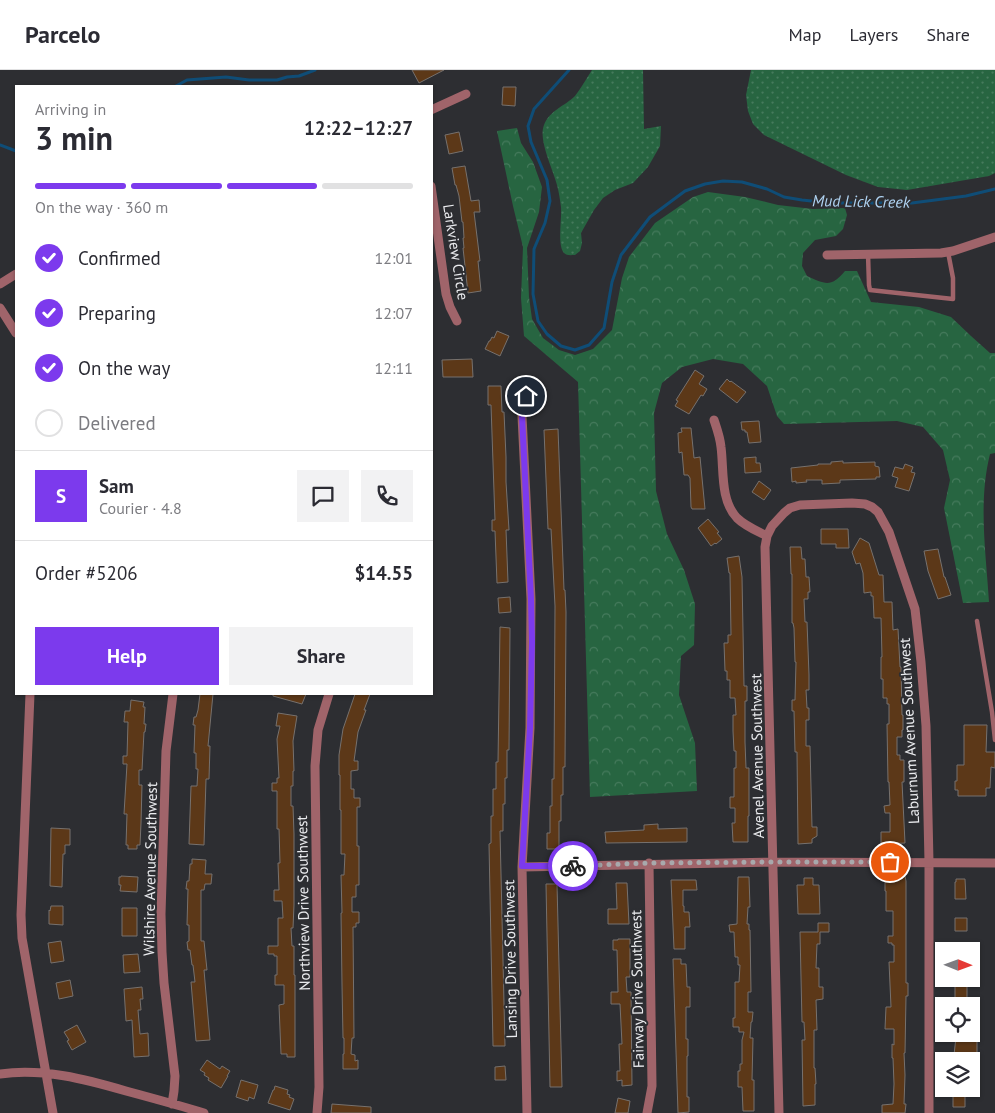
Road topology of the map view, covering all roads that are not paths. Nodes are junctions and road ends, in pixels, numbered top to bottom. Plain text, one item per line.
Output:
1 (466, 94) dead end
2 (433, 109) edge
3 (433, 200) edge
4 (995, 237) edge
5 (948, 252) junction
6 (868, 254) junction
7 (827, 255) dead end
8 (15, 275) edge
9 (0, 284) edge
10 (0, 308) edge
11 (458, 321) dead end
12 (15, 331) edge
13 (532, 387) dead end
14 (714, 420) dead end
15 (767, 536) junction
16 (976, 620) dead end
17 (30, 695) edge
18 (173, 695) edge
19 (329, 695) edge
20 (994, 717) edge
21 (995, 740) edge
22 (773, 862) junction
23 (928, 862) junction
24 (649, 863) junction
25 (995, 863) edge
26 (522, 866) junction
27 (45, 1073) junction
28 (0, 1074) edge
29 (172, 1104) junction
30 (53, 1113) edge
31 (204, 1113) edge
32 (317, 1113) edge
33 (527, 1113) edge
34 (648, 1113) edge
35 (779, 1113) edge
36 (929, 1113) edge

1 - 2 street
3 - 11 street, Larkview Circle
4 - 5 street
5 - 6 street
5 - 6 lane
6 - 7 street
8 - 9 street
10 - 12 street
13 - 26 street, Lansing Drive Southwest
14 - 15 street
15 - 22 street, Avenel Avenue Southwest
15 - 23 street, Laburnum Avenue Southwest
16 - 20 lane
17 - 27 street
18 - 29 street, Wilshire Avenue Southwest
19 - 32 street, Northview Drive Southwest
20 - 21 lane
22 - 23 street
22 - 24 street
22 - 35 street, Avenel Avenue Southwest
23 - 25 street
23 - 36 street, Laburnum Avenue Southwest
24 - 26 street
24 - 34 street, Fairway Drive Southwest
26 - 33 street, Lansing Drive Southwest
27 - 28 street
27 - 29 street
27 - 30 street
29 - 31 street

